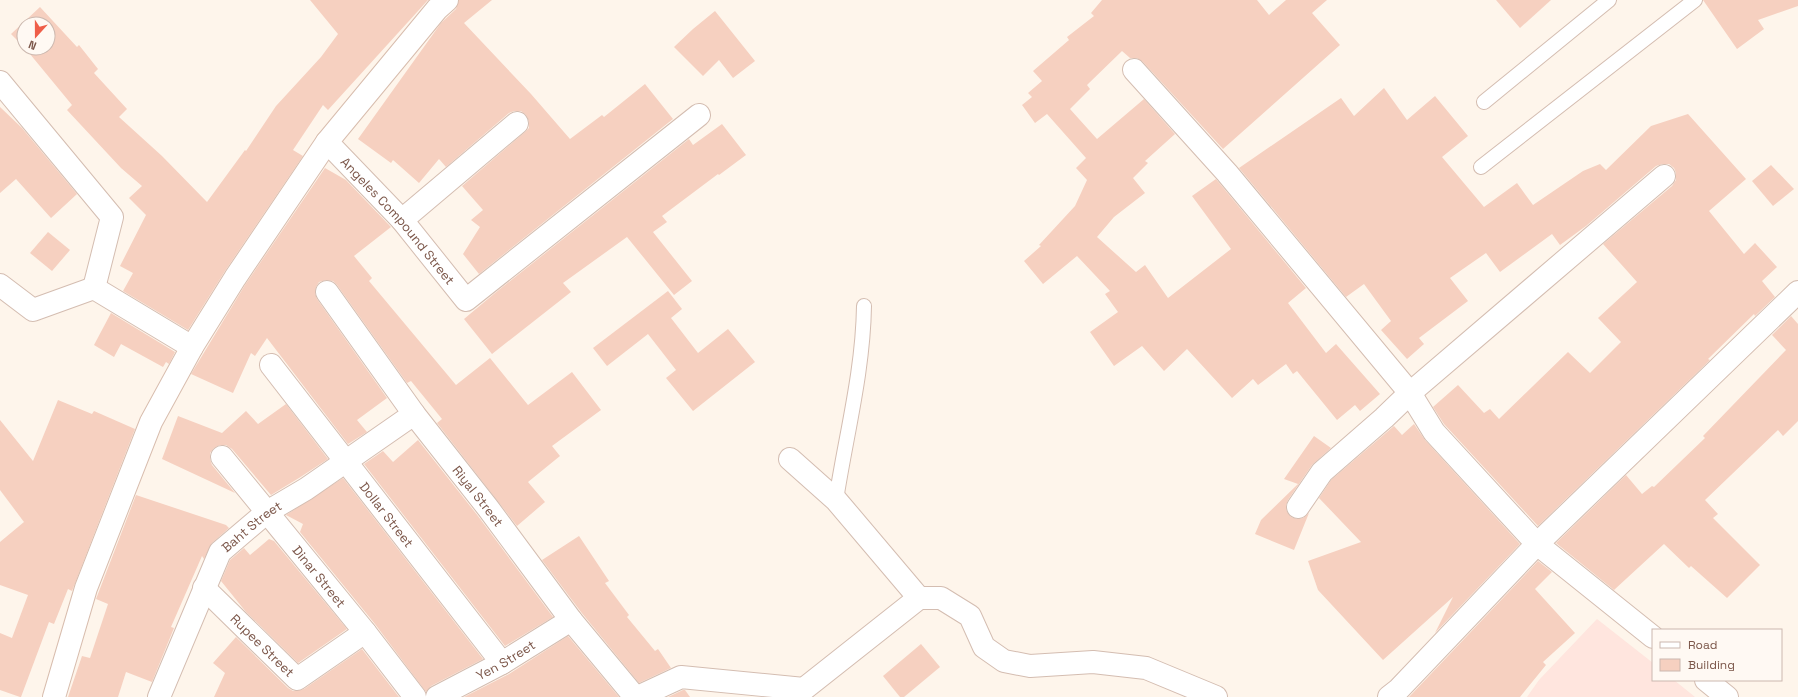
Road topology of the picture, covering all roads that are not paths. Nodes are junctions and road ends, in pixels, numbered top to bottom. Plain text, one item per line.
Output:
1 (447, 0) edge
2 (1609, 0) edge
3 (1695, 0) edge
4 (1134, 70) dead end
5 (0, 82) edge
6 (1484, 102) dead end
7 (699, 115) dead end
8 (517, 123) dead end
9 (327, 142) junction
10 (1481, 167) dead end
11 (1664, 176) dead end
12 (402, 220) junction
13 (0, 285) edge
14 (94, 288) junction
15 (327, 292) dead end
16 (1798, 292) edge
17 (864, 306) dead end
18 (192, 347) junction
19 (271, 365) dead end
20 (1410, 393) junction
21 (414, 414) junction
22 (222, 457) dead end
23 (790, 459) dead end
24 (346, 462) junction
25 (836, 500) junction
26 (1298, 507) dead end
27 (267, 512) junction
28 (1537, 544) junction
29 (204, 588) junction
30 (919, 598) junction
31 (571, 620) junction
32 (365, 632) junction
33 (1652, 636) edge
34 (502, 663) junction
35 (1707, 681) edge
36 (54, 697) edge
37 (159, 697) edge
38 (415, 697) edge
39 (437, 697) edge
40 (635, 697) edge
41 (638, 697) edge
42 (1216, 697) edge
43 (1389, 697) edge
44 (1727, 697) edge

1 - 9 street
2 - 6 lane
3 - 10 lane
4 - 20 street
5 - 14 street
7 - 12 street, Angeles Compound Street
8 - 12 street
9 - 12 street, Angeles Compound Street
9 - 18 street
11 - 20 street
13 - 14 street
14 - 18 street
15 - 21 street, Riyal Street
16 - 28 street
17 - 25 lane
18 - 36 street
19 - 24 street, Dollar Street
20 - 26 street
20 - 28 street
21 - 24 street, Baht Street
21 - 31 street, Riyal Street
22 - 27 street, Dinar Street
23 - 25 street
24 - 27 street, Baht Street
24 - 34 street, Dollar Street
25 - 30 street
27 - 29 street, Baht Street
27 - 32 street, Dinar Street
28 - 33 street
28 - 43 street
29 - 32 street, Rupee Street
29 - 37 street, Baht Street
30 - 41 street
30 - 42 street
31 - 34 street, Yen Street
31 - 40 street, Riyal Street
32 - 38 street, Dinar Street
34 - 39 street, Yen Street
35 - 44 street

